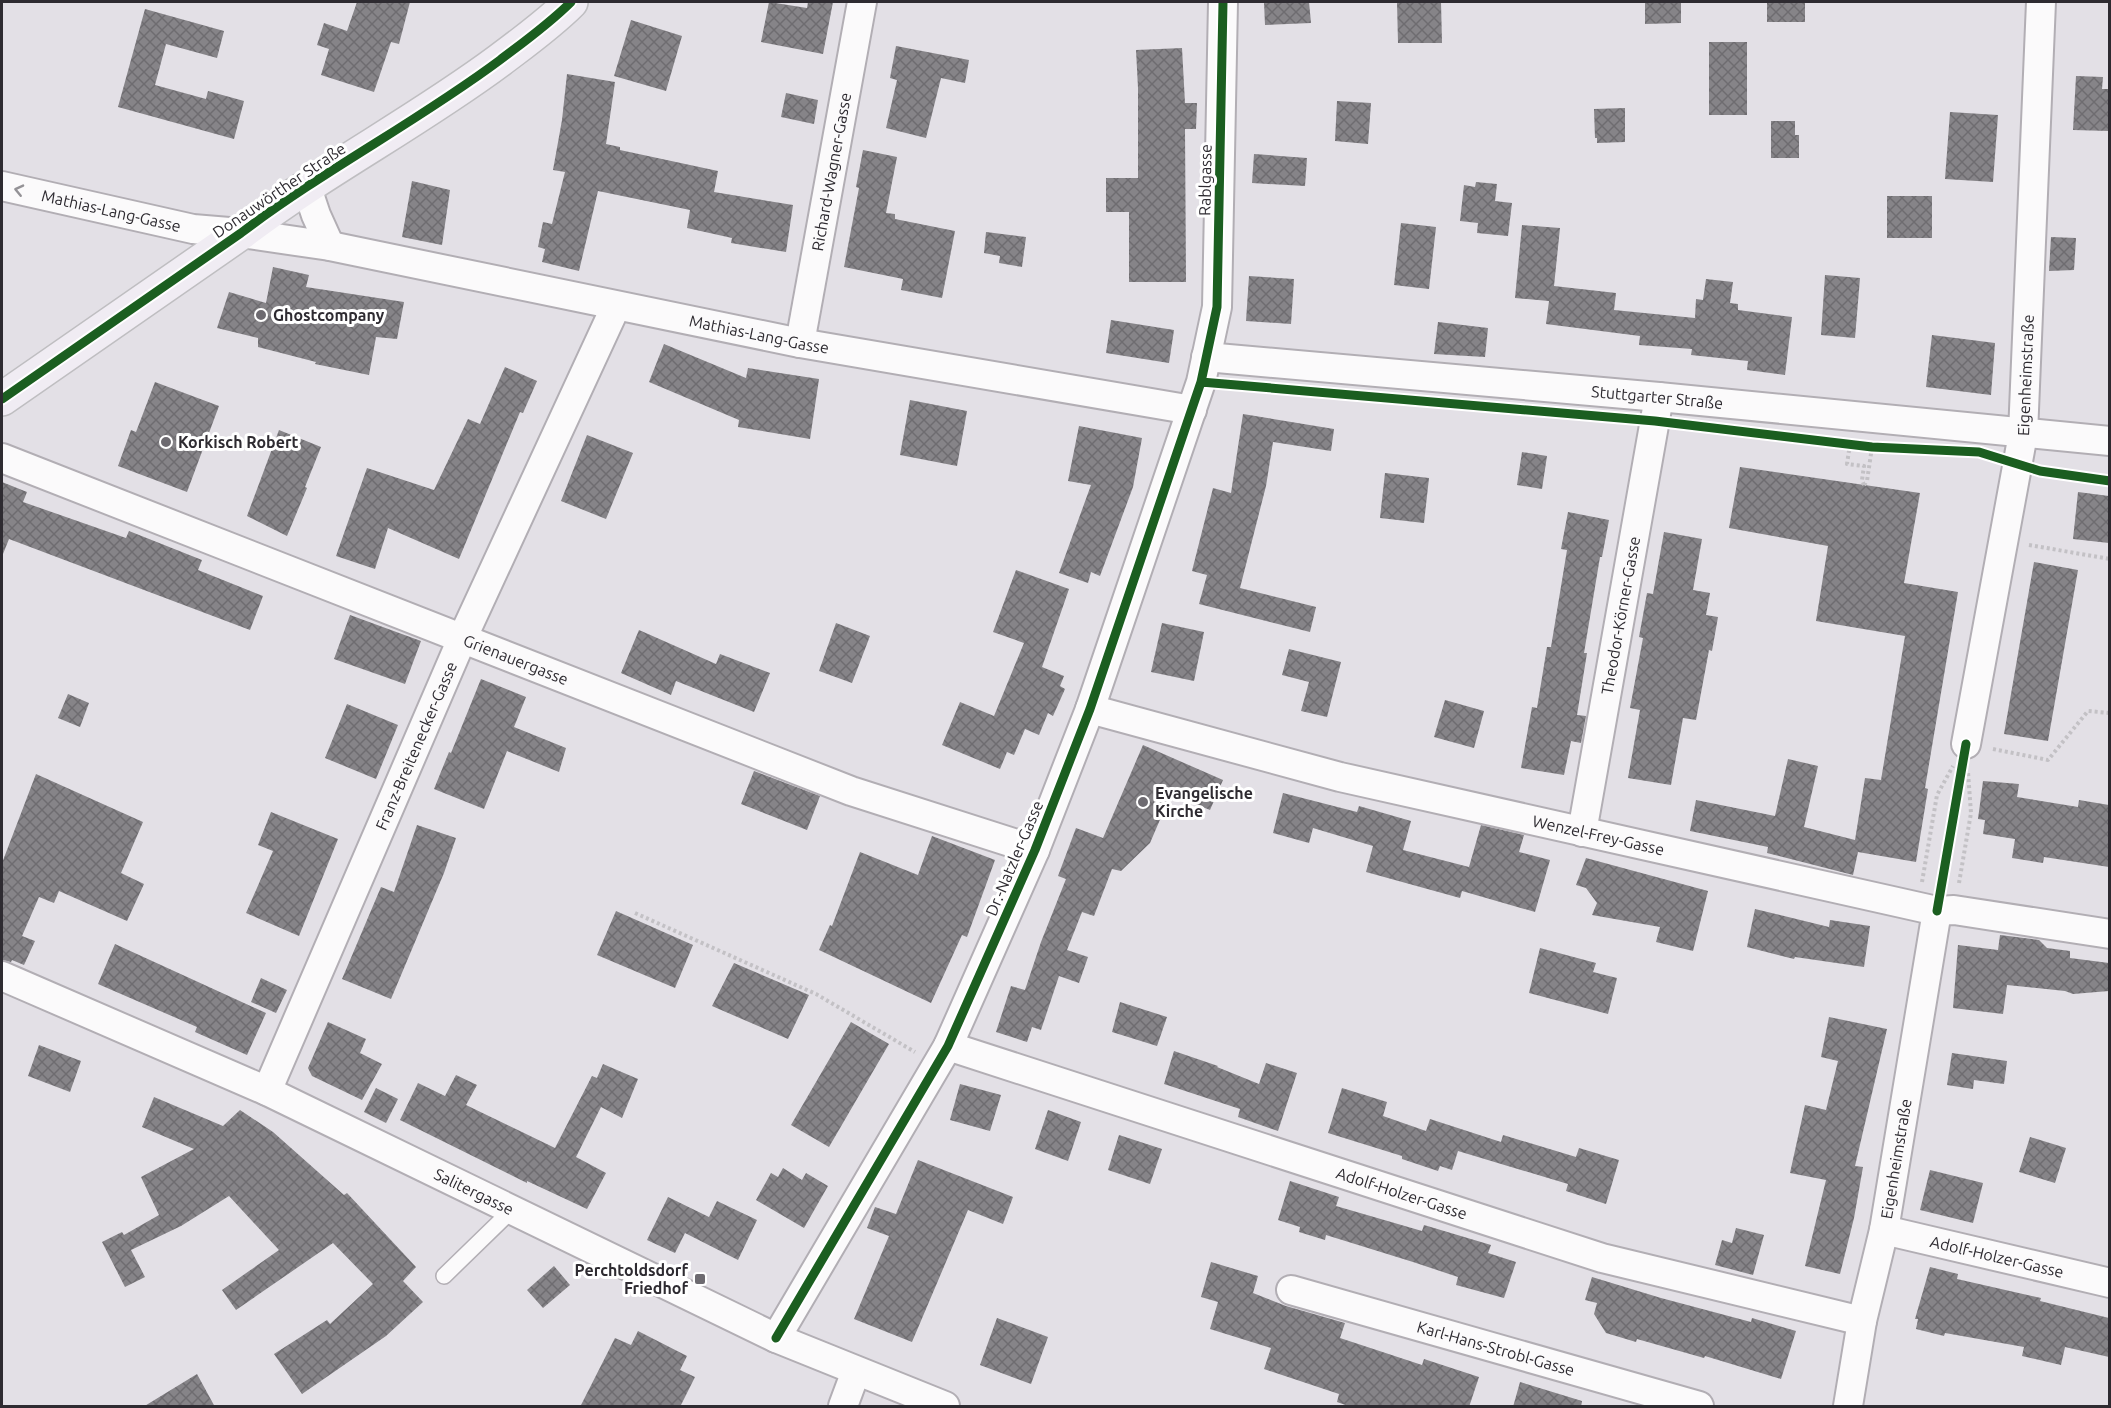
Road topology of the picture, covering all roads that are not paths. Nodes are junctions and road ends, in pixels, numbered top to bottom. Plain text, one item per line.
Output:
1 (571, 2) edge
2 (862, 2) edge
3 (1223, 2) edge
4 (2041, 2) edge
5 (2, 186) edge
6 (307, 188) junction
7 (241, 233) junction
8 (330, 246) junction
9 (616, 306) junction
10 (800, 343) junction
11 (1206, 357) junction
12 (1659, 397) junction
13 (2, 399) edge
14 (1192, 410) junction
15 (2023, 434) junction
16 (2109, 441) edge
17 (2, 458) edge
18 (462, 639) junction
19 (1090, 709) junction
20 (1965, 744) road end
21 (1582, 832) junction
22 (1035, 849) junction
23 (1937, 909) junction
24 (2109, 934) edge
25 (2, 976) edge
26 (942, 1055) junction
27 (267, 1091) junction
28 (513, 1209) junction
29 (1884, 1230) junction
30 (444, 1276) dead end
31 (2109, 1283) edge
32 (1291, 1290) dead end
33 (1862, 1321) junction
34 (776, 1338) junction
35 (856, 1371) junction
36 (843, 1407) edge
37 (945, 1407) edge
38 (1699, 1407) edge
39 (1848, 1407) edge

1 - 6 main road, Donauwörther Straße
2 - 10 street, Richard-Wagner-Gasse
3 - 11 street, Rablgasse
4 - 15 street, Eigenheimstraße
7 -> 5 street, Mathias-Lang-Gasse
6 - 7 main road, Donauwörther Straße
6 - 8 street
7 - 8 street, Mathias-Lang-Gasse
7 - 13 main road, Donauwörther Straße
8 - 9 street, Mathias-Lang-Gasse
9 - 10 street, Mathias-Lang-Gasse
9 - 18 street, Franz-Breitenecker-Gasse
10 - 14 street, Mathias-Lang-Gasse
11 - 12 street, Stuttgarter Straße
11 - 14 street, Dr.-Natzler-Gasse
12 - 15 street, Stuttgarter Straße
12 - 21 street, Theodor-Körner-Gasse
14 - 19 street, Dr.-Natzler-Gasse
15 - 16 street, Stuttgarter Straße
15 - 20 street, Eigenheimstraße
17 - 18 street, Grienauergasse
18 - 22 street, Grienauergasse
18 - 27 street, Franz-Breitenecker-Gasse
19 - 21 street, Wenzel-Frey-Gasse
19 - 22 street, Dr.-Natzler-Gasse
21 - 23 street, Wenzel-Frey-Gasse
22 - 26 street, Dr.-Natzler-Gasse
23 - 24 street, Wenzel-Frey-Gasse
23 - 29 street, Eigenheimstraße
25 - 27 street, Salitergasse
26 - 33 street, Adolf-Holzer-Gasse
26 - 34 street, Dr.-Natzler-Gasse
27 - 28 street, Salitergasse
28 - 30 lane
28 - 34 street, Salitergasse
29 - 31 street, Adolf-Holzer-Gasse
29 - 33 street, Eigenheimstraße
32 - 38 street, Karl-Hans-Strobl-Gasse
33 - 39 street, Eigenheimstraße
34 - 35 street, Salitergasse
35 - 36 street
35 - 37 street, Salitergasse

